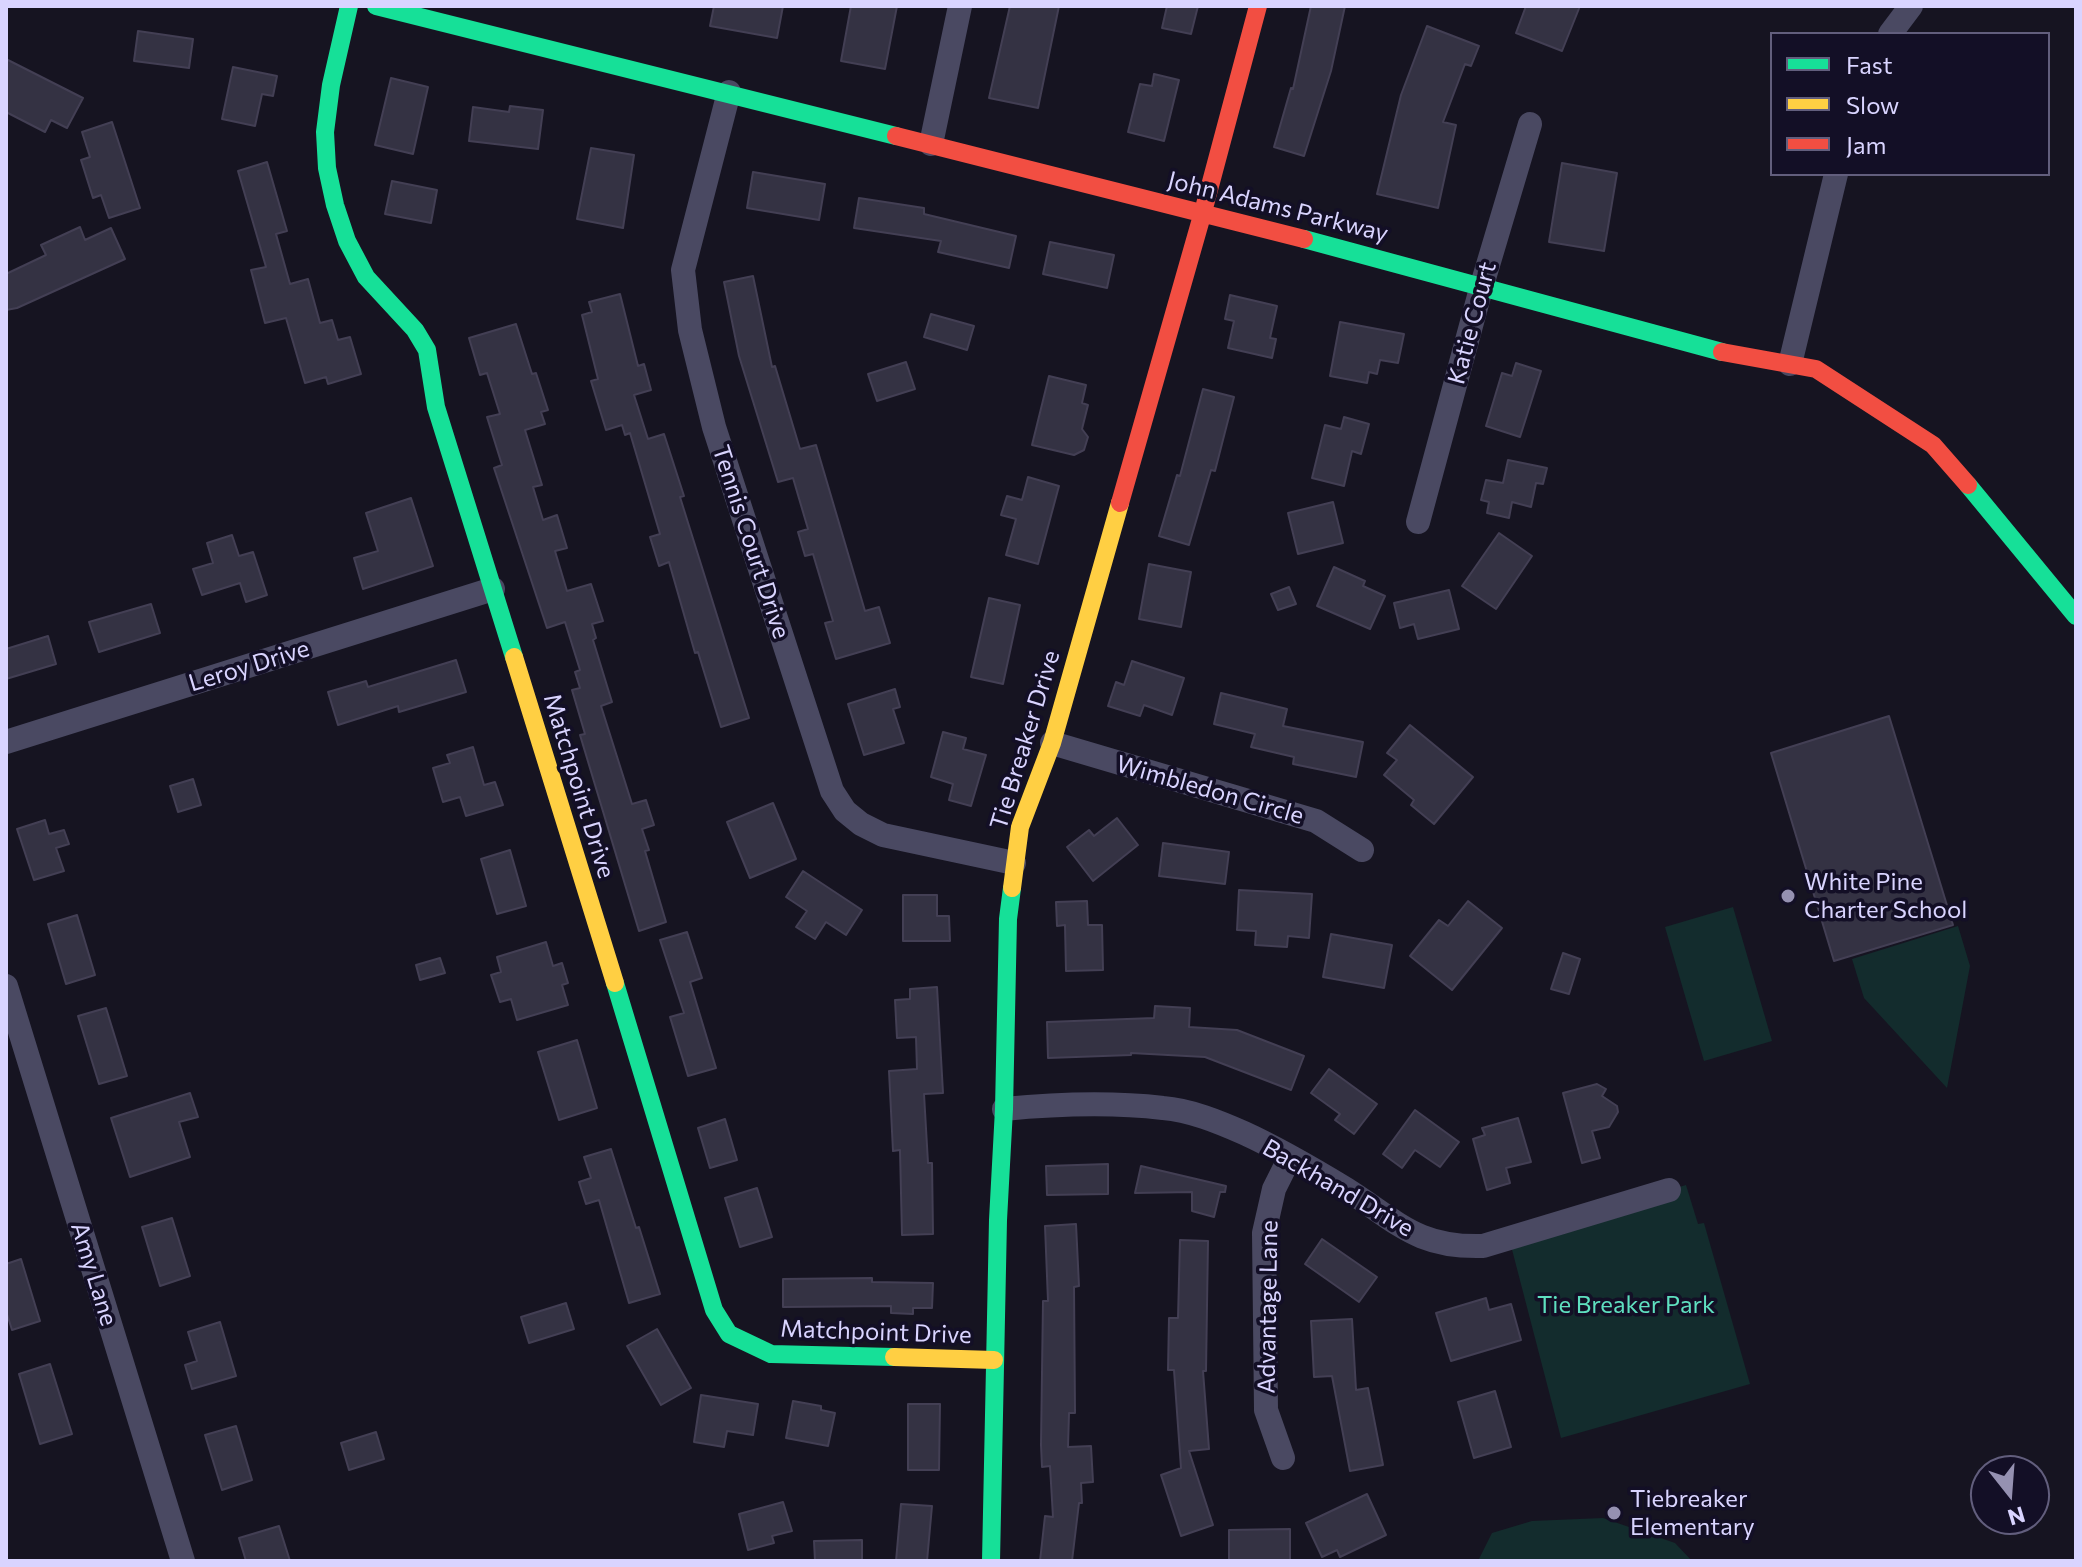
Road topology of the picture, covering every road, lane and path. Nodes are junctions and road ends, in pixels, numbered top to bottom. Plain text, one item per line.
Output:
1 (349, 6) edge
2 (376, 6) edge
3 (960, 6) edge
4 (1258, 6) edge
5 (1911, 6) edge
6 (1892, 32) edge
7 (729, 92) junction
8 (1530, 124) dead end
9 (931, 144) junction
10 (1836, 176) edge
11 (1203, 212) junction
12 (1482, 285) junction
13 (1790, 364) junction
14 (1418, 522) dead end
15 (493, 589) junction
16 (2076, 616) edge
17 (6, 742) edge
18 (1052, 743) junction
19 (1362, 850) dead end
20 (1014, 863) junction
21 (6, 986) edge
22 (1004, 1109) junction
23 (1290, 1157) junction
24 (1669, 1190) dead end
25 (994, 1360) junction
26 (1283, 1458) dead end
27 (183, 1561) edge
28 (991, 1561) edge

1 - 15 street, Matchpoint Drive
2 - 7 street, John Adams Parkway
3 - 9 street
4 - 11 street, Tie Breaker Drive
5 - 6 street
7 - 9 street, John Adams Parkway
7 - 20 street, Tennis Court Drive
8 - 12 street, Katie Court
9 - 11 street, John Adams Parkway
10 - 13 street
11 - 12 street, John Adams Parkway
11 - 18 street, Tie Breaker Drive
12 - 13 street, John Adams Parkway
12 - 14 street, Katie Court
13 - 16 street, John Adams Parkway
15 - 17 street, Leroy Drive
15 - 25 street, Matchpoint Drive
18 - 19 street, Wimbledon Circle
18 - 20 street, Tie Breaker Drive
20 - 22 street, Tie Breaker Drive
21 - 27 street, Amy Lane
22 - 23 street, Backhand Drive
22 - 25 street, Tie Breaker Drive
23 - 24 street, Backhand Drive
23 - 26 street, Advantage Lane
25 - 28 street, Tie Breaker Drive

